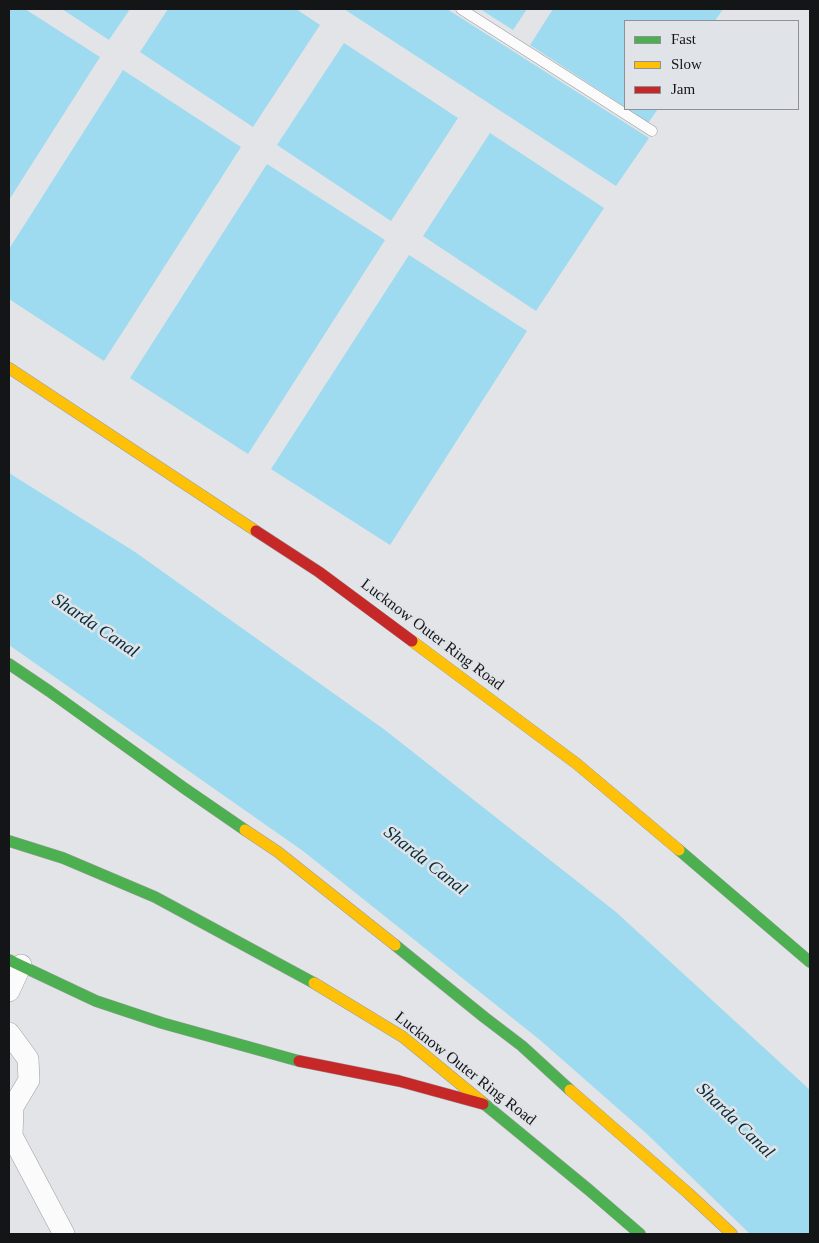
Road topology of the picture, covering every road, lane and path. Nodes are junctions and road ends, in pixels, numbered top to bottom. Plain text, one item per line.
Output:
1 (461, 9) edge
2 (652, 131) dead end
3 (9, 368) edge
4 (9, 664) edge
5 (9, 841) edge
6 (810, 962) edge
7 (15, 963) edge
8 (9, 991) edge
9 (9, 1033) edge
10 (483, 1104) junction
11 (11, 1110) edge
12 (64, 1234) edge
13 (640, 1234) edge
14 (732, 1234) edge

1 - 2 lane
3 - 6 main road, Lucknow Outer Ring Road
4 - 14 main road
5 - 10 main road, Lucknow Outer Ring Road
7 - 8 street
7 - 10 main road
9 - 11 street
10 - 13 main road, Lucknow Outer Ring Road
11 - 12 street

